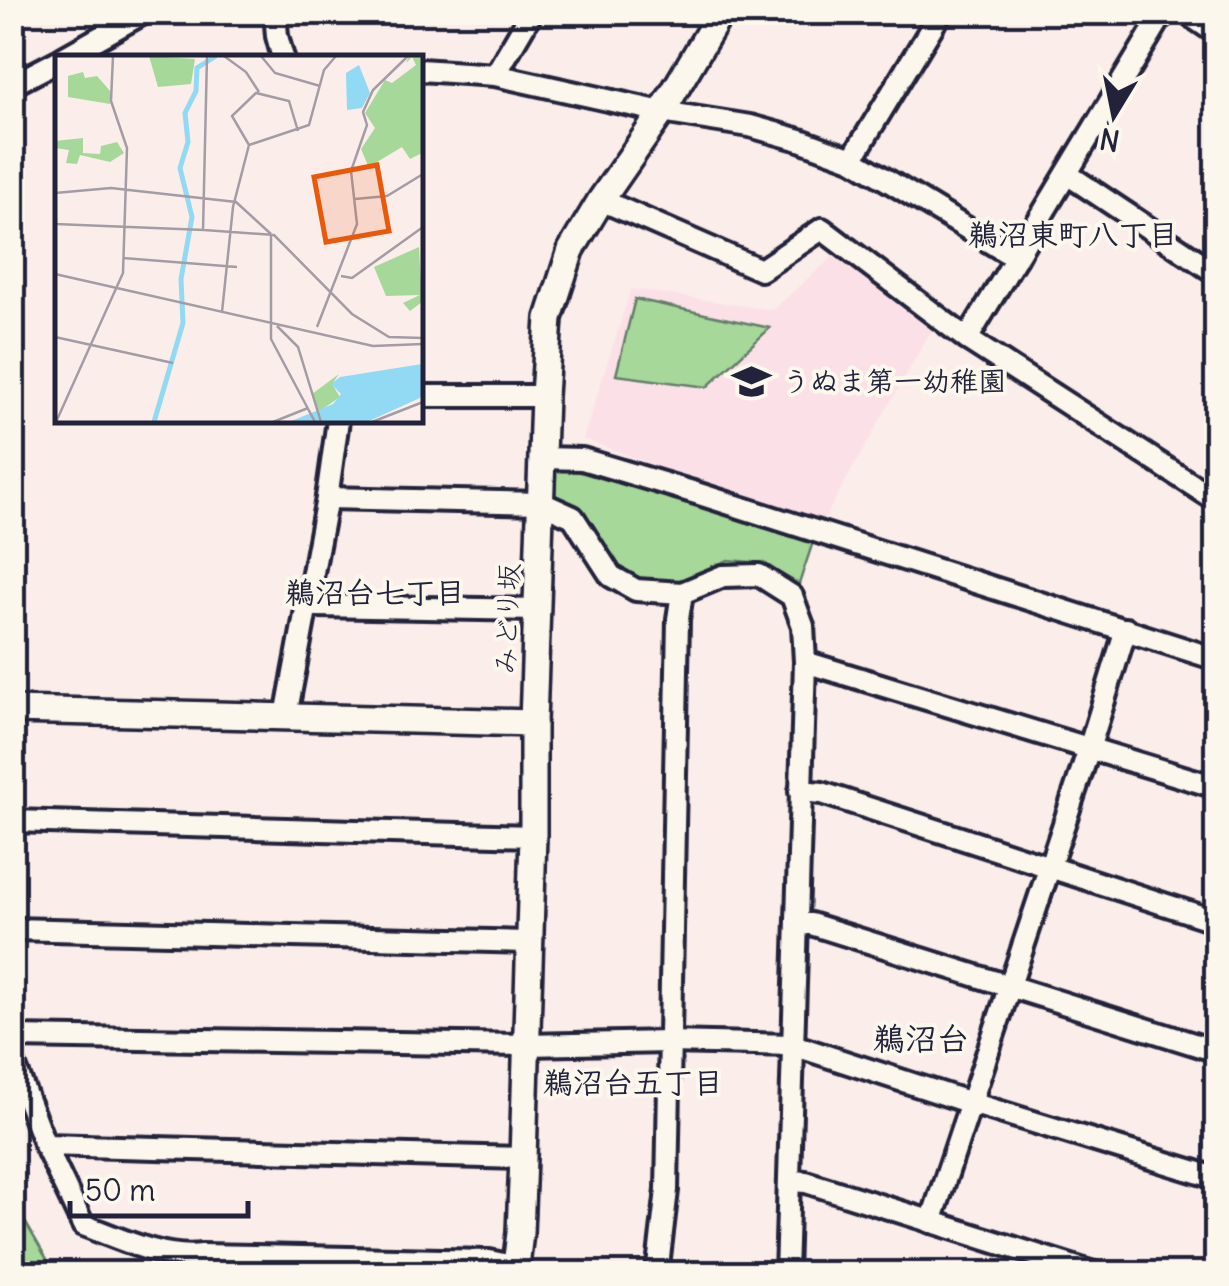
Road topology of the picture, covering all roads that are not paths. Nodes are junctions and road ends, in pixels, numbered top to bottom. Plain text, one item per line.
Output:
1 (145, 12) edge
2 (275, 12) edge
3 (532, 12) edge
4 (721, 12) edge
5 (941, 12) edge
6 (1164, 12) edge
7 (1185, 12) edge
8 (1216, 33) edge
9 (67, 55) edge
10 (282, 55) edge
11 (55, 62) edge
12 (422, 70) edge
13 (495, 75) junction
14 (12, 85) edge
15 (662, 112) junction
16 (852, 159) junction
17 (1066, 174) junction
18 (601, 200) junction
19 (1016, 258) junction
20 (1216, 273) edge
21 (967, 339) junction
22 (422, 396) edge
23 (544, 396) junction
24 (338, 422) edge
25 (543, 458) junction
26 (1216, 491) edge
27 (327, 498) junction
28 (542, 503) junction
29 (682, 593) junction
30 (308, 603) junction
31 (538, 610) junction
32 (1126, 629) junction
33 (1216, 660) edge
34 (805, 662) junction
35 (12, 710) edge
36 (286, 716) junction
37 (533, 722) junction
38 (1089, 748) junction
39 (1216, 787) edge
40 (800, 792) junction
41 (12, 821) edge
42 (533, 836) junction
43 (1048, 868) junction
44 (1216, 920) edge
45 (798, 924) junction
46 (12, 929) edge
47 (529, 942) junction
48 (1009, 987) junction
49 (12, 1037) edge
50 (669, 1042) junction
51 (526, 1045) junction
52 (793, 1045) junction
53 (1216, 1051) edge
54 (12, 1058) edge
55 (970, 1104) junction
56 (45, 1145) junction
57 (523, 1158) junction
58 (1216, 1178) edge
59 (791, 1181) junction
60 (932, 1222) junction
61 (185, 1265) edge
62 (516, 1270) edge
63 (657, 1274) edge
64 (786, 1274) edge
65 (1097, 1274) edge

1 - 9 street
2 - 10 street
3 - 13 street
4 - 15 street, みどり坂
5 - 16 street
6 - 17 street
7 - 8 street
11 - 14 street
12 - 13 street
13 - 15 street
15 - 16 street
15 - 18 street, みどり坂
16 - 19 street
17 - 19 street
17 - 20 street
18 - 21 street
18 - 23 street, みどり坂
19 - 21 street
21 - 26 street
22 - 23 street
23 - 25 street, みどり坂
24 - 27 street
25 - 28 street, みどり坂
25 - 32 street
27 - 28 street
27 - 30 street
28 - 29 street
28 - 31 street, みどり坂
29 - 34 street
29 - 50 street
30 - 31 street
30 - 36 street
31 - 37 street, みどり坂
32 - 33 street
32 - 38 street
34 - 38 street
34 - 40 street
35 - 36 street
36 - 37 street
37 - 42 street, みどり坂
38 - 39 street
38 - 43 street
40 - 43 street
40 - 45 street
41 - 42 street
42 - 47 street, みどり坂
43 - 44 street
43 - 48 street
45 - 48 street
45 - 52 street
46 - 47 street
47 - 51 street, みどり坂
48 - 53 street
48 - 55 street
49 - 51 street
50 - 51 street
50 - 52 street
50 - 63 street
51 - 57 street, みどり坂
52 - 55 street
52 - 59 street
54 - 56 street
55 - 58 street
55 - 60 street
56 - 57 street
56 - 61 street
57 - 62 street, みどり坂
59 - 60 street
59 - 64 street
60 - 65 street
61 - 62 street

